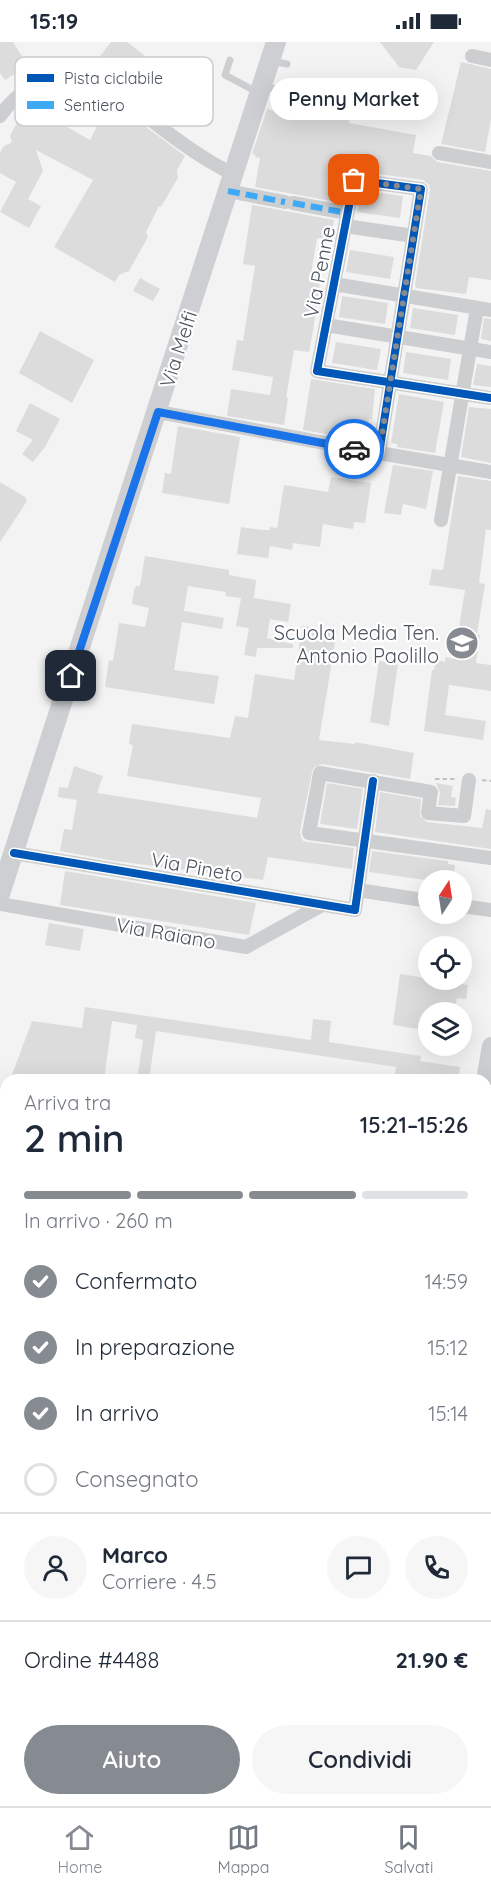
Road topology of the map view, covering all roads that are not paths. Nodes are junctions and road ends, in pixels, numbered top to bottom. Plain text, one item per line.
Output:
1 (278, 56) edge
2 (472, 56) dead end
3 (230, 60) dead end
4 (491, 60) edge
5 (267, 89) junction
6 (5, 105) edge
7 (0, 116) edge
8 (161, 126) edge
9 (439, 153) dead end
10 (490, 158) edge
11 (231, 183) junction
12 (346, 219) junction
13 (414, 236) junction
14 (334, 284) junction
15 (404, 296) junction
16 (484, 309) edge
17 (326, 325) junction
18 (398, 337) junction
19 (470, 348) junction
20 (491, 352) edge
21 (391, 383) junction
22 (462, 394) junction
23 (491, 398) edge
24 (158, 412) junction
25 (379, 453) junction
26 (450, 465) junction
27 (491, 472) edge
28 (441, 520) dead end
29 (469, 780) dead end
30 (373, 781) junction
31 (366, 841) junction
32 (14, 853) junction
33 (491, 858) edge
34 (358, 890) junction
35 (0, 894) edge
36 (418, 899) edge
37 (0, 904) edge
38 (322, 905) junction
39 (472, 907) edge
40 (491, 910) edge
41 (491, 1046) edge
42 (486, 1074) edge

1 - 5 main road, Via Melfi
2 - 4 street
3 - 5 lane
5 - 11 main road, Via Melfi
6 - 7 street
8 - 11 street
9 - 10 street
11 - 12 street
11 - 24 main road, Via Melfi
12 - 13 street
12 - 13 street, Via Penne
12 - 14 street, Via Penne
13 - 15 street
14 - 15 street
14 - 17 street, Via Penne
15 - 16 street
15 - 18 street
16 - 19 street
17 - 18 street
17 - 21 street, Via Penne
18 - 19 street
18 - 21 street
19 - 20 street
19 - 22 street
21 - 22 street
21 - 25 street
22 - 23 street
22 - 26 street
24 - 25 street
24 - 32 main road, Via Melfi
25 - 26 street
26 - 27 street
26 - 28 street
29 - 30 street
30 - 31 street
30 - 31 street
31 - 33 street
31 - 34 street
32 - 35 main road, Via Melfi
32 - 38 street, Via Pineto
34 - 36 street
34 - 38 street, Via Pineto
37 - 38 street, Via Raiano
39 - 40 street
41 - 42 street

